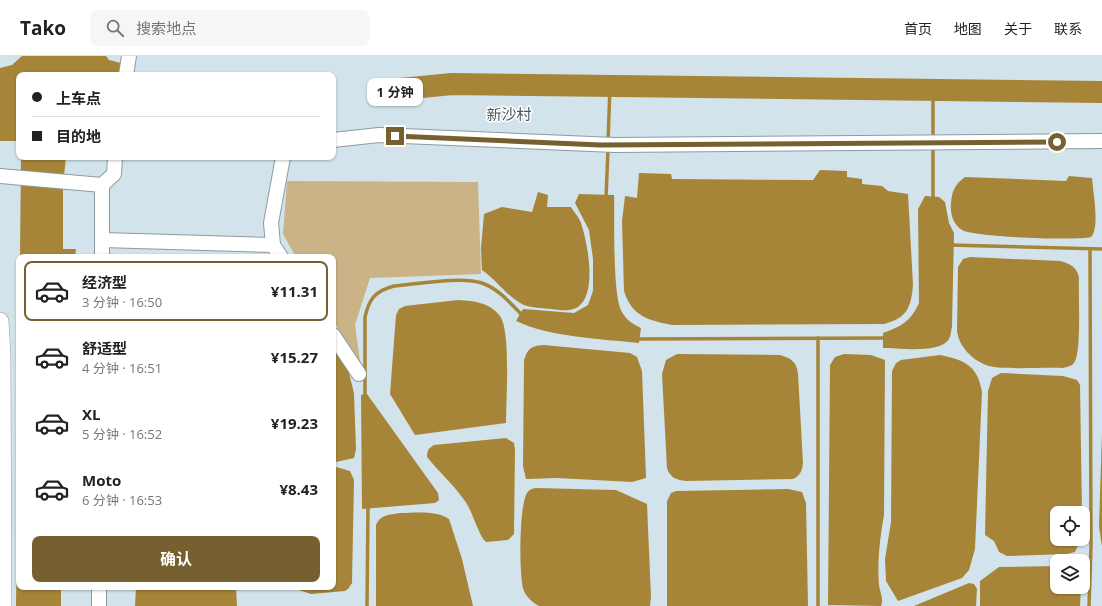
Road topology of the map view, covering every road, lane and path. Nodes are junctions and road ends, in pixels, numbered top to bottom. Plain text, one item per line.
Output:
1 (129, 56) edge
2 (126, 72) edge
3 (336, 140) edge
4 (1102, 142) edge
5 (116, 160) edge
6 (282, 160) edge
7 (0, 176) edge
8 (102, 185) junction
9 (102, 240) junction
10 (277, 251) edge
11 (102, 254) edge
12 (0, 321) edge
13 (336, 340) edge
14 (359, 374) dead end
15 (99, 590) edge
16 (3, 606) edge
17 (99, 606) edge

1 - 2 street
3 - 4 street
5 - 8 street
6 - 10 street
7 - 8 street
8 - 9 street
9 - 10 street
9 - 11 street
12 - 16 street
13 - 14 street
15 - 17 street

